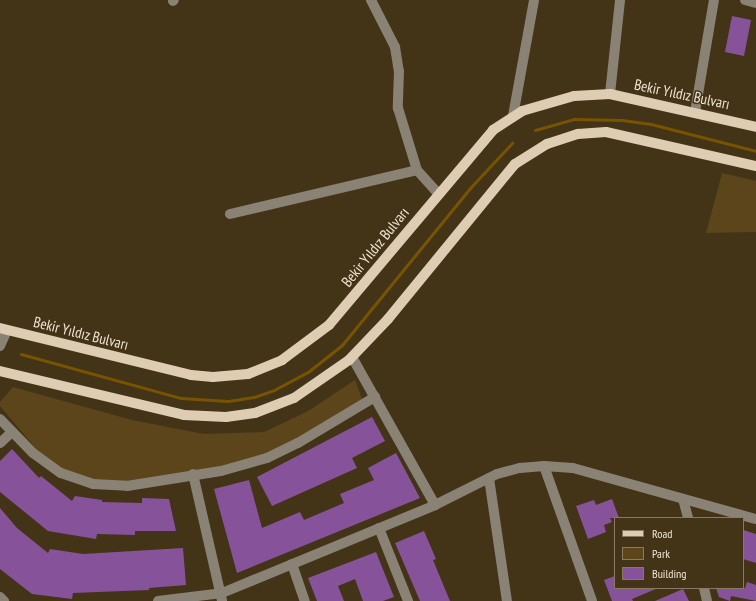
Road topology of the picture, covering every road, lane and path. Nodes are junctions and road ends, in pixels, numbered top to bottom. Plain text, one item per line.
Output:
1 (371, 0) edge
2 (534, 0) edge
3 (620, 0) edge
4 (714, 0) edge
5 (745, 0) edge
6 (756, 3) edge
7 (610, 94) junction
8 (695, 112) junction
9 (513, 116) junction
10 (756, 127) edge
11 (756, 166) edge
12 (417, 170) junction
13 (438, 193) junction
14 (230, 214) dead end
15 (2, 331) edge
16 (0, 346) edge
17 (352, 357) junction
18 (0, 372) edge
19 (375, 397) junction
20 (0, 418) edge
21 (12, 432) junction
22 (0, 443) edge
23 (544, 466) junction
24 (192, 474) junction
25 (489, 478) junction
26 (684, 499) junction
27 (435, 504) junction
28 (688, 517) edge
29 (756, 519) edge
30 (379, 528) junction
31 (292, 564) junction
32 (704, 589) edge
33 (0, 597) edge
34 (222, 597) edge
35 (4, 601) edge
36 (158, 601) edge
37 (305, 601) edge
38 (408, 601) edge
39 (507, 601) edge
40 (592, 601) edge
41 (707, 601) edge

1 - 12 street
2 - 9 street
3 - 7 street
4 - 8 street
5 - 6 street
7 - 8 main road, Bekir Yıldız Bulvarı
7 - 9 main road, Bekir Yıldız Bulvarı
8 - 10 main road, Bekir Yıldız Bulvarı
9 - 13 main road, Bekir Yıldız Bulvarı
11 - 17 main road
12 - 13 street
12 - 14 street
13 - 15 main road, Bekir Yıldız Bulvarı
15 - 16 street
17 - 18 main road
17 - 19 street
19 - 24 street
19 - 27 street
20 - 21 street
21 - 22 street
21 - 24 street
23 - 25 street
23 - 26 street
23 - 40 street
24 - 34 street
25 - 27 street
25 - 39 street
26 - 28 street
26 - 29 street
27 - 30 street
30 - 31 street
30 - 38 street
31 - 34 street
31 - 37 street
32 - 41 street
33 - 35 street
34 - 36 street

